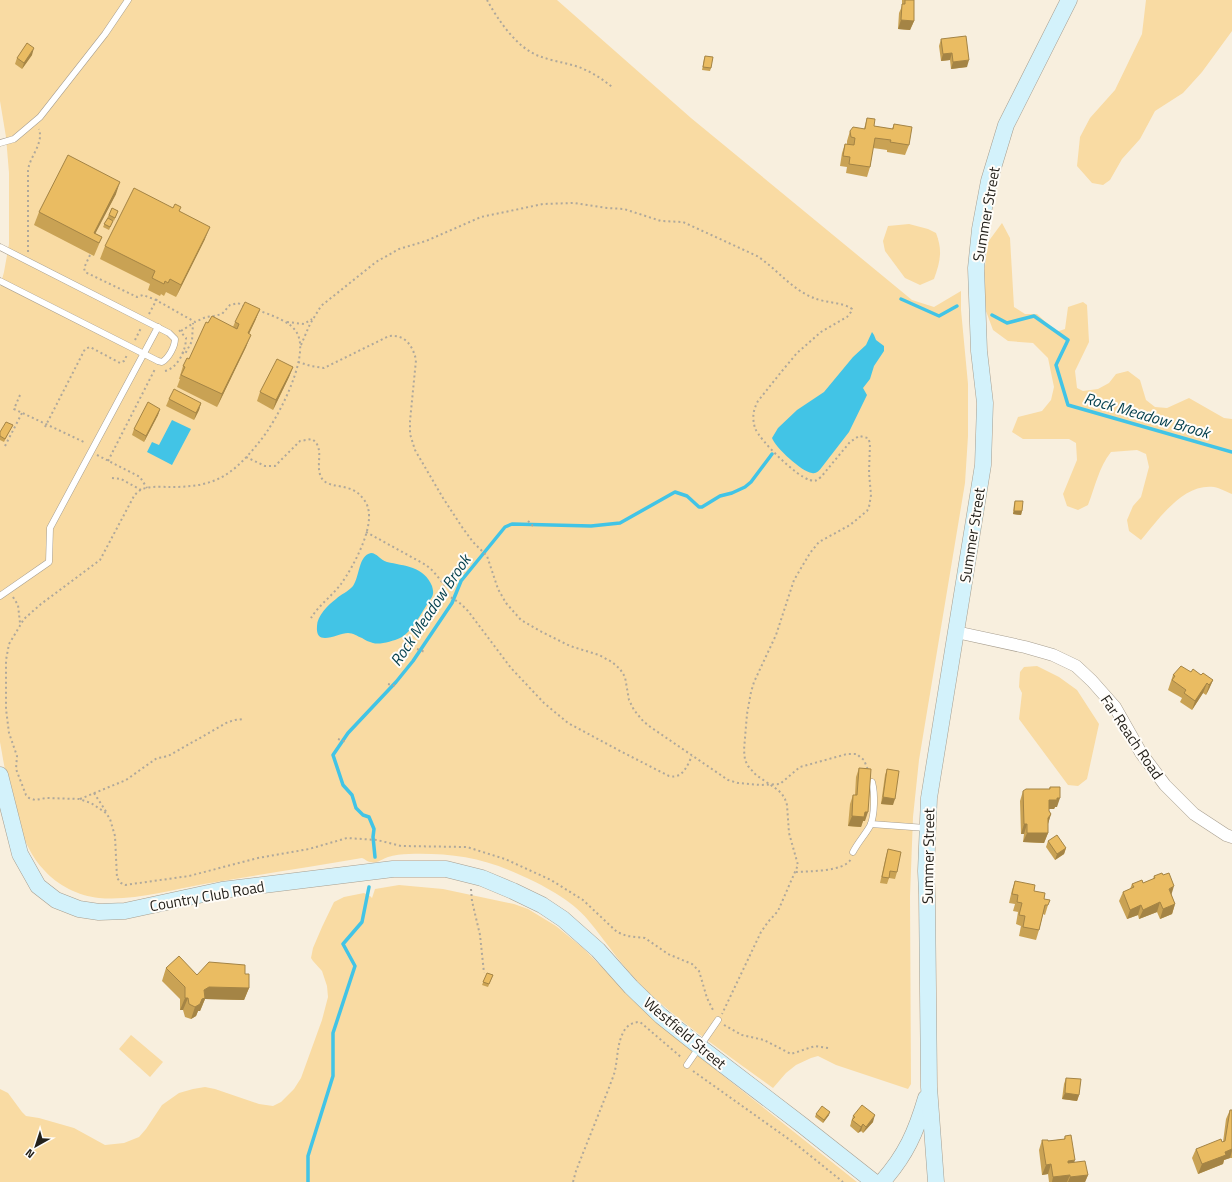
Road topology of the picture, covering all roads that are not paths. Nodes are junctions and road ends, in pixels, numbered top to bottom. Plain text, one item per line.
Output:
1 (128, 0) edge
2 (1069, 0) edge
3 (0, 143) edge
4 (0, 247) edge
5 (0, 281) edge
6 (158, 327) junction
7 (144, 354) junction
8 (0, 596) edge
9 (956, 632) junction
10 (0, 775) edge
11 (872, 782) edge
12 (871, 824) junction
13 (928, 828) junction
14 (1232, 837) edge
15 (853, 852) road end
16 (498, 885) joint
17 (718, 1020) road end
18 (700, 1047) junction
19 (687, 1065) road end
20 (929, 1087) junction
21 (936, 1175) edge
22 (874, 1182) edge
23 (882, 1182) edge
24 (924, 1182) edge

1 - 3 lane
2 - 9 main road, Summer Street
4 - 6 lane
5 - 7 lane
6 - 7 lane
6 - 7 lane
7 - 8 lane
9 - 13 main road, Summer Street
9 - 14 street, Far Reach Road
10 - 16 main road, Country Club Road
11 - 12 lane
12 - 13 lane
12 - 15 lane
13 - 20 main road, Summer Street
16 - 18 main road, Westfield Street
17 - 18 lane
18 - 19 lane
18 - 22 main road, Westfield Street
20 - 21 main road, Summer Street
20 - 23 main road, Summer Street
21 - 24 main road, Summer Street

